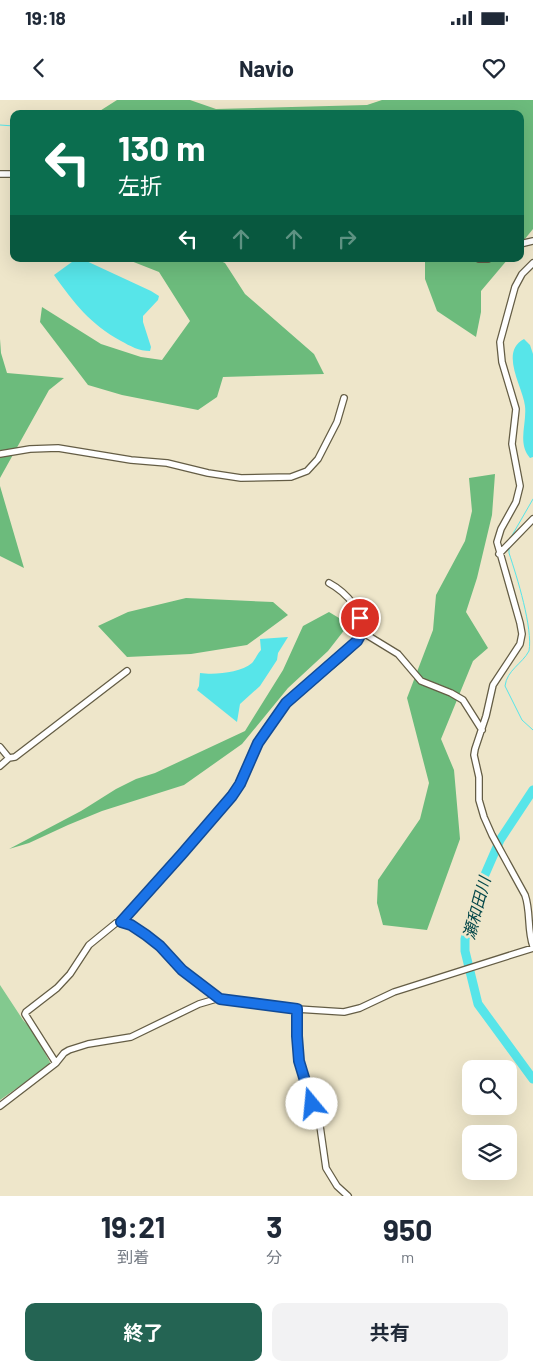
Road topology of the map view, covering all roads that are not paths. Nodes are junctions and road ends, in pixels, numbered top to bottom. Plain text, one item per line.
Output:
1 (533, 263) edge
2 (344, 398) dead end
3 (0, 454) edge
4 (533, 519) edge
5 (499, 554) junction
6 (329, 582) dead end
7 (362, 632) junction
8 (127, 671) dead end
9 (482, 730) junction
10 (0, 747) edge
11 (9, 758) junction
12 (0, 766) edge
13 (121, 922) junction
14 (533, 947) edge
15 (220, 999) junction
16 (297, 1009) junction
17 (56, 1064) junction
18 (0, 1106) edge
19 (348, 1196) edge

1 - 5 street
2 - 3 street
4 - 5 street
5 - 9 street
6 - 7 street
7 - 9 street
7 - 13 street
8 - 11 street
9 - 14 street
10 - 11 street
11 - 12 street
13 - 15 street
13 - 17 street
14 - 16 street
15 - 16 street
15 - 17 street
16 - 19 street
17 - 18 street

